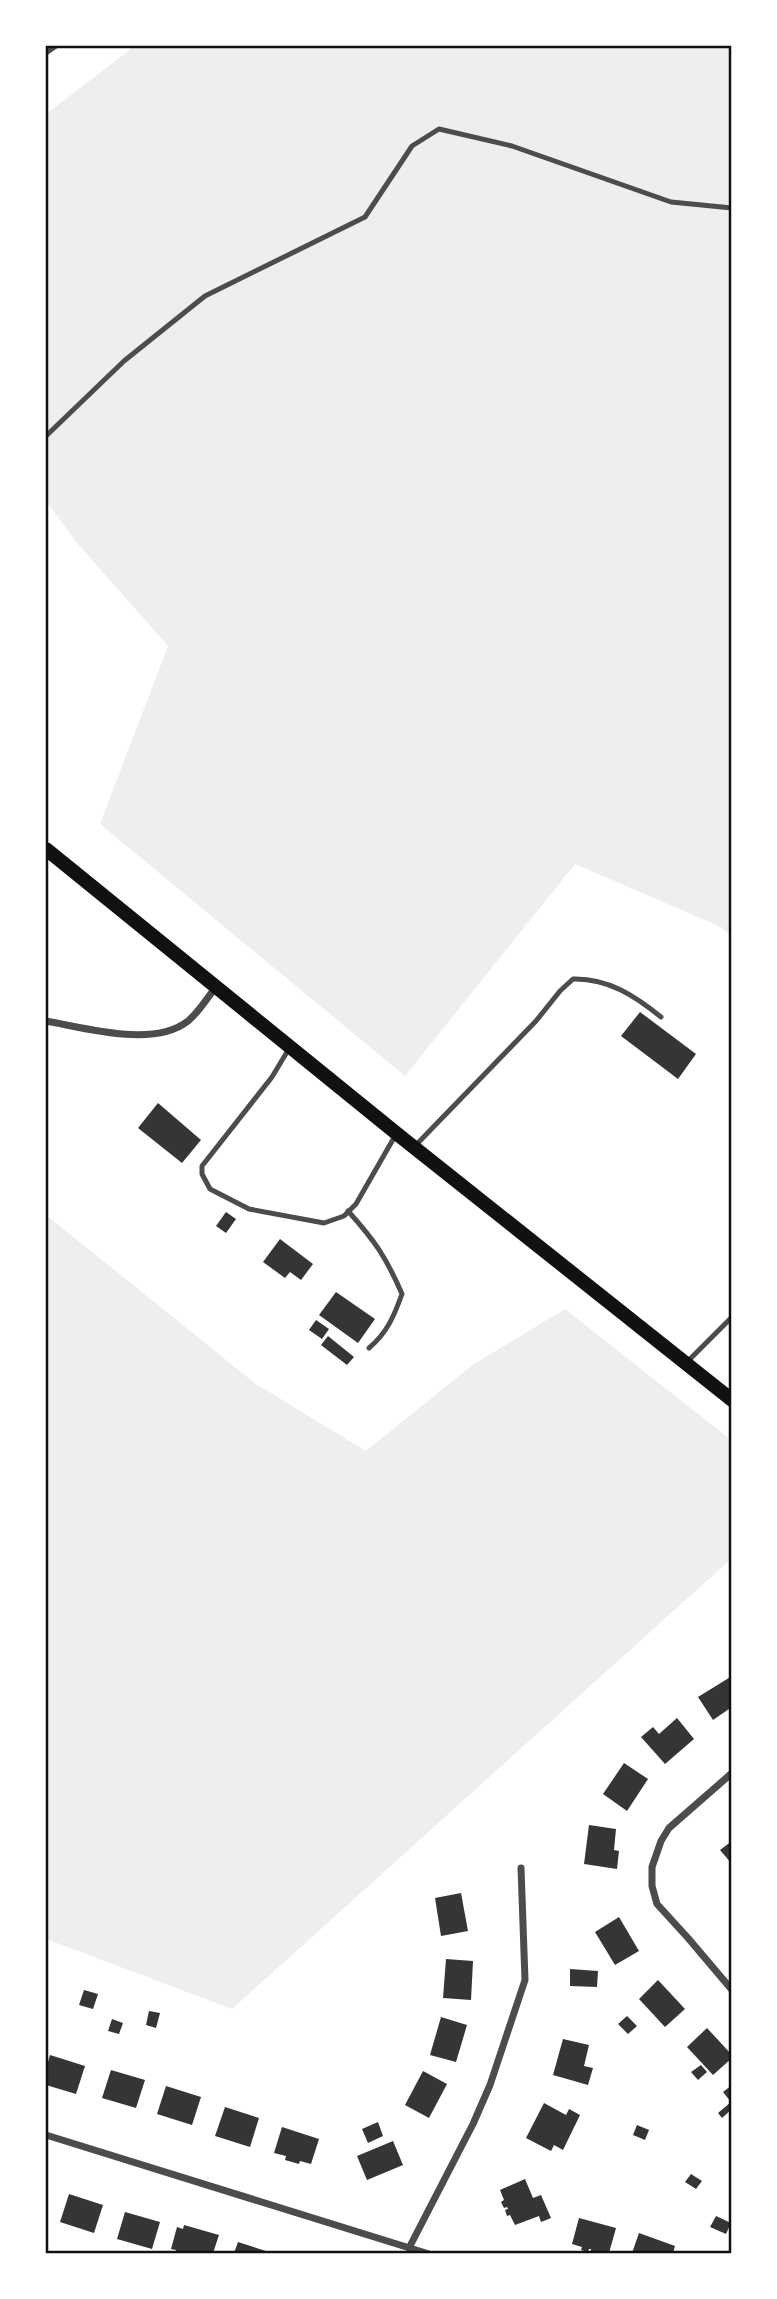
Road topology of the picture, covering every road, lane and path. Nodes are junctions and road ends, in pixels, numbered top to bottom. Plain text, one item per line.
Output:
1 (56, 46) edge
2 (46, 52) edge
3 (732, 208) edge
4 (46, 436) edge
5 (46, 849) edge
6 (216, 986) junction
7 (661, 1017) dead end
8 (46, 1021) edge
9 (290, 1046) junction
10 (397, 1133) junction
11 (414, 1147) junction
12 (348, 1211) junction
13 (732, 1317) edge
14 (369, 1348) dead end
15 (685, 1363) junction
16 (732, 1399) edge
17 (732, 1773) edge
18 (521, 1868) dead end
19 (732, 1990) edge
20 (46, 2135) edge
21 (409, 2248) junction
22 (429, 2253) edge

1 - 2 lane
3 - 4 lane
5 - 6 main road
6 - 8 street
6 - 9 main road
7 - 11 lane
9 - 10 main road
9 - 12 lane
10 - 11 main road
10 - 12 lane
11 - 15 main road
12 - 14 lane
13 - 15 lane
15 - 16 main road
17 - 19 street
18 - 21 street
20 - 21 street
21 - 22 street

